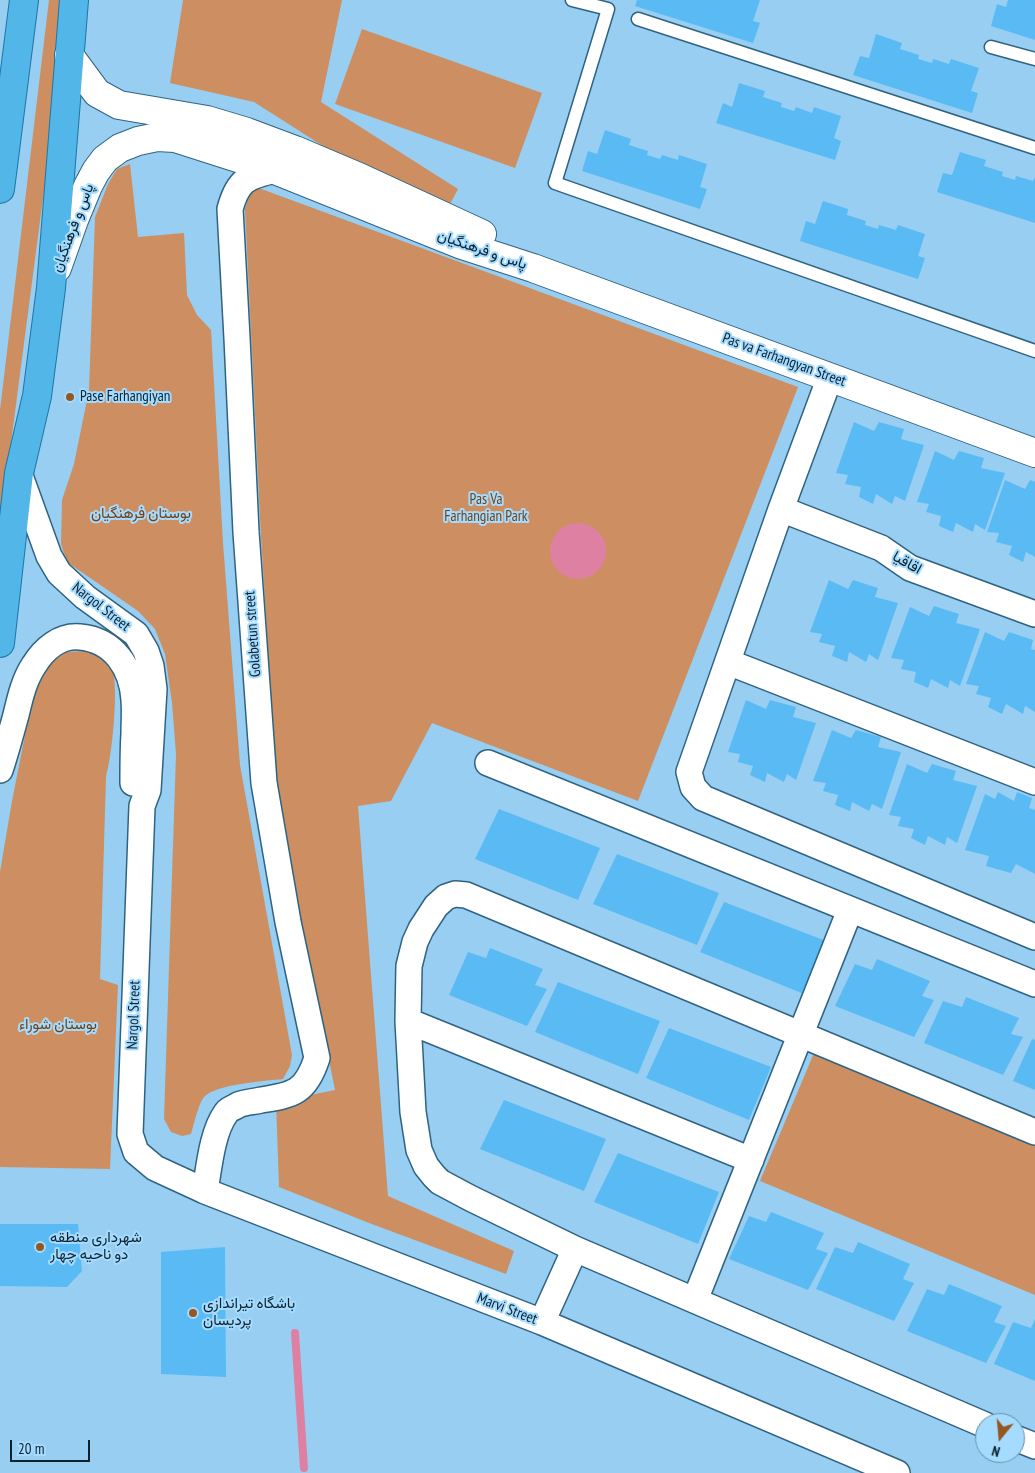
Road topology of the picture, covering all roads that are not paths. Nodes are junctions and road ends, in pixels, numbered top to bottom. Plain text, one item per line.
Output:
1 (24, 0) edge
2 (74, 0) edge
3 (572, 0) edge
4 (638, 19) dead end
5 (992, 47) dead end
6 (68, 55) junction
7 (1035, 59) edge
8 (1035, 148) edge
9 (275, 170) junction
10 (0, 189) edge
11 (533, 268) junction
12 (51, 288) junction
13 (1035, 351) edge
14 (830, 377) junction
15 (1034, 449) edge
16 (19, 473) junction
17 (781, 509) junction
18 (1035, 614) edge
19 (0, 643) edge
20 (728, 662) junction
21 (488, 763) dead end
22 (0, 770) edge
23 (1035, 782) edge
24 (142, 806) junction
25 (850, 910) junction
26 (1035, 937) edge
27 (1035, 984) edge
28 (408, 1021) junction
29 (801, 1034) junction
30 (1035, 1132) edge
31 (130, 1134) joint
32 (751, 1160) junction
33 (205, 1191) junction
34 (575, 1249) junction
35 (695, 1300) junction
36 (542, 1322) junction
37 (975, 1421) edge
38 (897, 1473) edge

1 - 10 highway
2 - 6 highway
3 - 13 lane
4 - 8 lane
5 - 7 lane
6 - 11 street, پاس و فرهنگیان
6 - 12 highway
9 - 11 street, پاس و فرهنگیان
9 - 12 street, پاس و فرهنگیان
9 - 33 street, Golabetun street
11 - 14 street, Pas va Farhangyan Street
12 - 16 highway
14 - 15 street, Pas va Farhangyan Street
14 - 17 street
16 - 19 highway
16 - 24 street, Nargol Street
17 - 18 street, اقاقیا
17 - 20 street
20 - 23 street
20 - 26 street
21 - 25 street
22 - 24 street, Nargol Street
24 - 31 street, Nargol Street
25 - 27 street
25 - 29 street
28 - 29 street
28 - 32 street
28 - 34 street
29 - 30 street
29 - 32 street
31 - 33 street, Marvi Street
32 - 35 street
33 - 36 street, Marvi Street
34 - 35 street
34 - 36 street
35 - 37 street
36 - 38 street, Marvi Street

